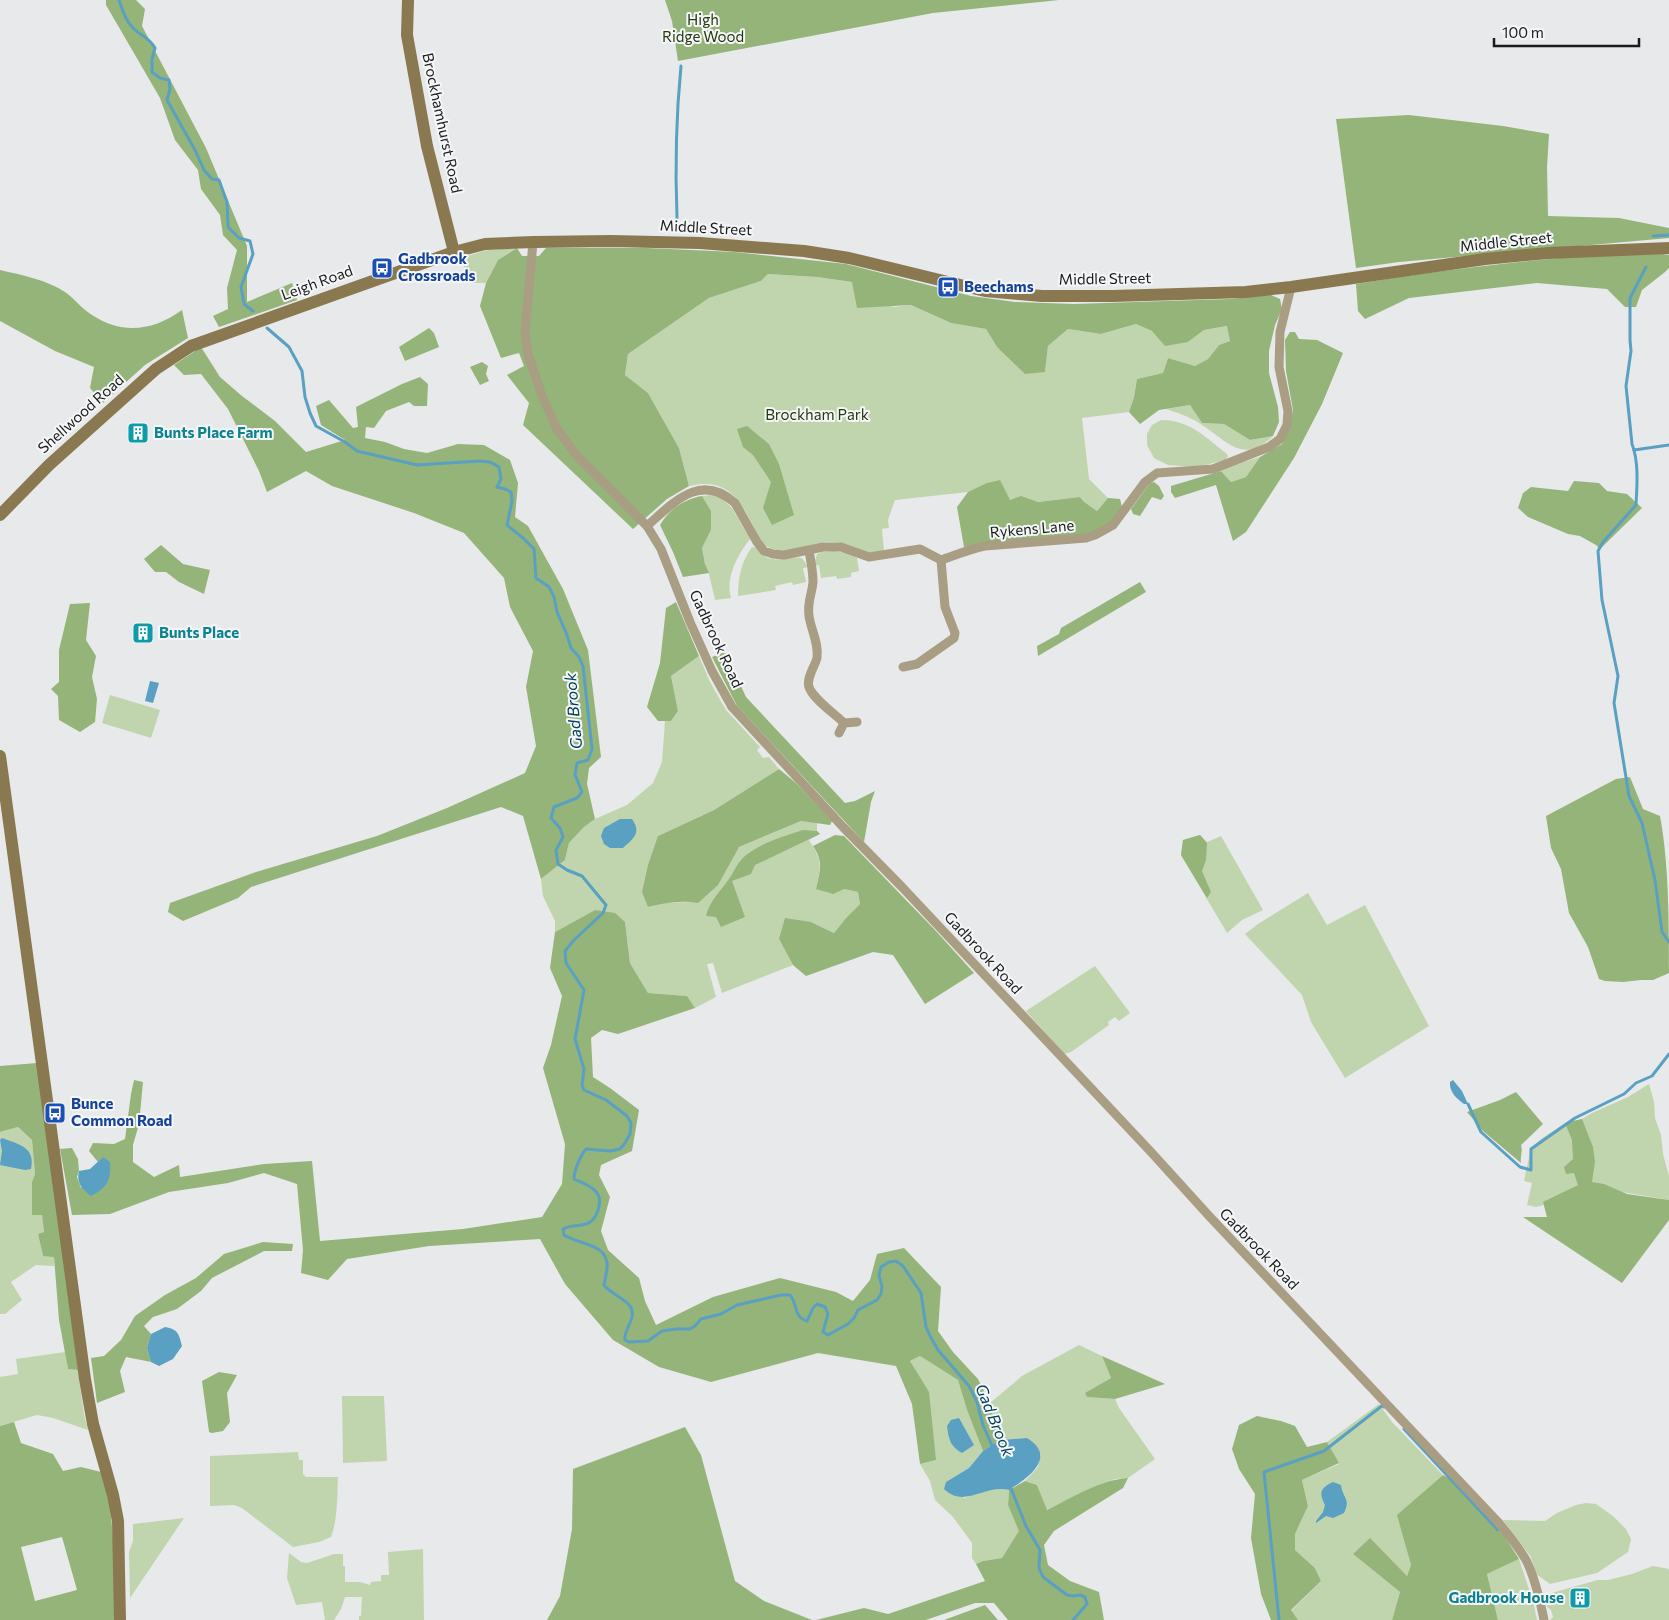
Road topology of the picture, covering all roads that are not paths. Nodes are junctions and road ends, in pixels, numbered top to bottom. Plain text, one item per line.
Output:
1 (408, 0) edge
2 (532, 242) junction
3 (1669, 248) edge
4 (454, 252) junction
5 (1291, 287) junction
6 (191, 346) joint
7 (0, 515) edge
8 (647, 526) junction
9 (809, 551) junction
10 (941, 560) junction
11 (903, 667) dead end
12 (857, 722) dead end
13 (844, 723) junction
14 (838, 733) dead end
15 (0, 756) edge
16 (120, 1620) edge
17 (1544, 1620) edge

1 - 4 street, Brockhamhurst Road
2 - 4 street, Middle Street
2 - 5 street, Middle Street
2 - 8 street, Gadbrook Road
3 - 5 street, Middle Street
4 - 6 street, Leigh Road
5 - 10 street, Rykens Lane
6 - 7 street, Shellwood Road
8 - 9 street
8 - 17 street, Gadbrook Road
9 - 10 street
9 - 13 street
10 - 11 street
12 - 13 street
13 - 14 street
15 - 16 street

